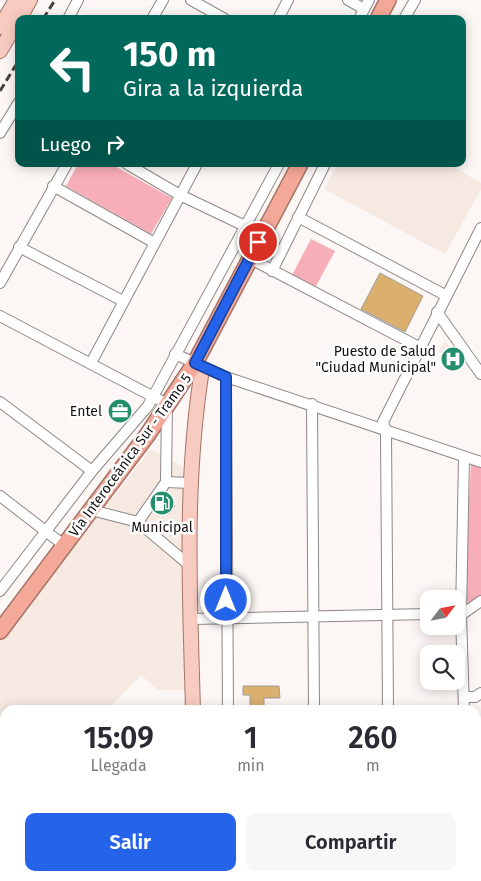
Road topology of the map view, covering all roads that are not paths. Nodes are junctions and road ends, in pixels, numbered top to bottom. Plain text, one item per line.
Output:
1 (16, 0) edge
2 (30, 0) edge
3 (78, 0) edge
4 (163, 0) edge
5 (190, 0) edge
6 (288, 0) edge
7 (348, 0) edge
8 (388, 0) edge
9 (415, 0) edge
10 (367, 4) edge
11 (21, 15) edge
12 (70, 15) edge
13 (154, 15) edge
14 (218, 15) edge
15 (280, 15) edge
16 (380, 15) edge
17 (406, 15) edge
18 (15, 26) edge
19 (0, 27) edge
20 (0, 50) edge
21 (15, 109) edge
22 (0, 133) edge
23 (65, 167) edge
24 (132, 167) edge
25 (194, 167) edge
26 (277, 167) edge
27 (298, 167) edge
28 (323, 167) edge
29 (53, 186) junction
30 (180, 195) junction
31 (298, 217) junction
32 (245, 226) junction
33 (481, 228) edge
34 (153, 242) junction
35 (478, 242) edge
36 (19, 247) junction
37 (250, 258) junction
38 (272, 272) junction
39 (0, 283) edge
40 (445, 295) junction
41 (123, 302) junction
42 (437, 312) junction
43 (0, 316) edge
44 (419, 347) junction
45 (175, 354) junction
46 (91, 362) junction
47 (195, 363) junction
48 (481, 374) edge
49 (226, 377) junction
50 (152, 396) junction
51 (0, 402) edge
52 (167, 404) junction
53 (312, 404) junction
54 (386, 432) junction
55 (464, 457) junction
56 (481, 462) edge
57 (92, 471) junction
58 (166, 482) junction
59 (190, 483) junction
60 (0, 496) edge
61 (91, 510) junction
62 (138, 522) junction
63 (46, 530) junction
64 (65, 546) junction
65 (188, 564) junction
66 (460, 590) edge
67 (0, 591) edge
68 (481, 601) edge
69 (465, 611) edge
70 (388, 614) junction
71 (420, 614) edge
72 (313, 616) junction
73 (226, 618) junction
74 (191, 619) junction
75 (0, 631) edge
76 (460, 635) edge
77 (481, 693) edge
78 (464, 697) junction
79 (193, 705) edge
80 (228, 705) edge
81 (314, 705) edge
82 (388, 705) edge
83 (464, 705) edge

1 - 19 main road
2 - 11 main road
3 - 12 street
4 - 13 street
5 - 14 street
6 - 15 street
7 - 10 street
8 - 16 highway
9 - 17 street
18 - 20 main road
21 - 22 street
23 - 29 street
24 - 30 street
25 - 30 street
26 - 32 street
27 - 37 highway, Vía Interoceánica Sur - Tramo 5
28 - 31 street
29 - 34 street
29 - 36 street
30 - 32 street
30 - 34 street
31 - 38 street
31 - 40 street
32 - 45 street
33 - 35 street
34 - 41 street
35 - 40 street
36 - 39 street
36 - 41 street
37 - 38 street
37 - 47 highway, Vía Interoceánica Sur - Tramo 5
38 - 44 street
40 - 42 street
41 - 46 street
42 - 44 street
42 - 48 street
43 - 46 street
44 - 54 street
45 - 47 street
45 - 50 street
46 - 50 street
47 - 49 street
47 - 52 highway, Vía Interoceánica Sur - Tramo 5
47 - 59 main road
49 - 53 street
49 - 73 street
50 - 52 street
50 - 57 street
51 - 57 street
52 - 58 street
52 - 61 highway, Vía Interoceánica Sur - Tramo 5
53 - 54 street
53 - 72 street
54 - 55 street
54 - 70 street
55 - 56 street
55 - 66 street
57 - 63 street
58 - 59 street
58 - 62 street
59 - 65 main road
60 - 63 street
61 - 62 street
61 - 64 highway, Vía Interoceánica Sur - Tramo 5
62 - 65 street
63 - 64 street
63 - 67 street
64 - 75 highway, Vía Interoceánica Sur - Tramo 5
65 - 74 main road
68 - 69 street
70 - 71 street
70 - 72 street
70 - 82 street
72 - 73 street
72 - 81 street
73 - 74 street
73 - 80 street
74 - 79 main road
76 - 78 street
77 - 78 street
78 - 83 street

